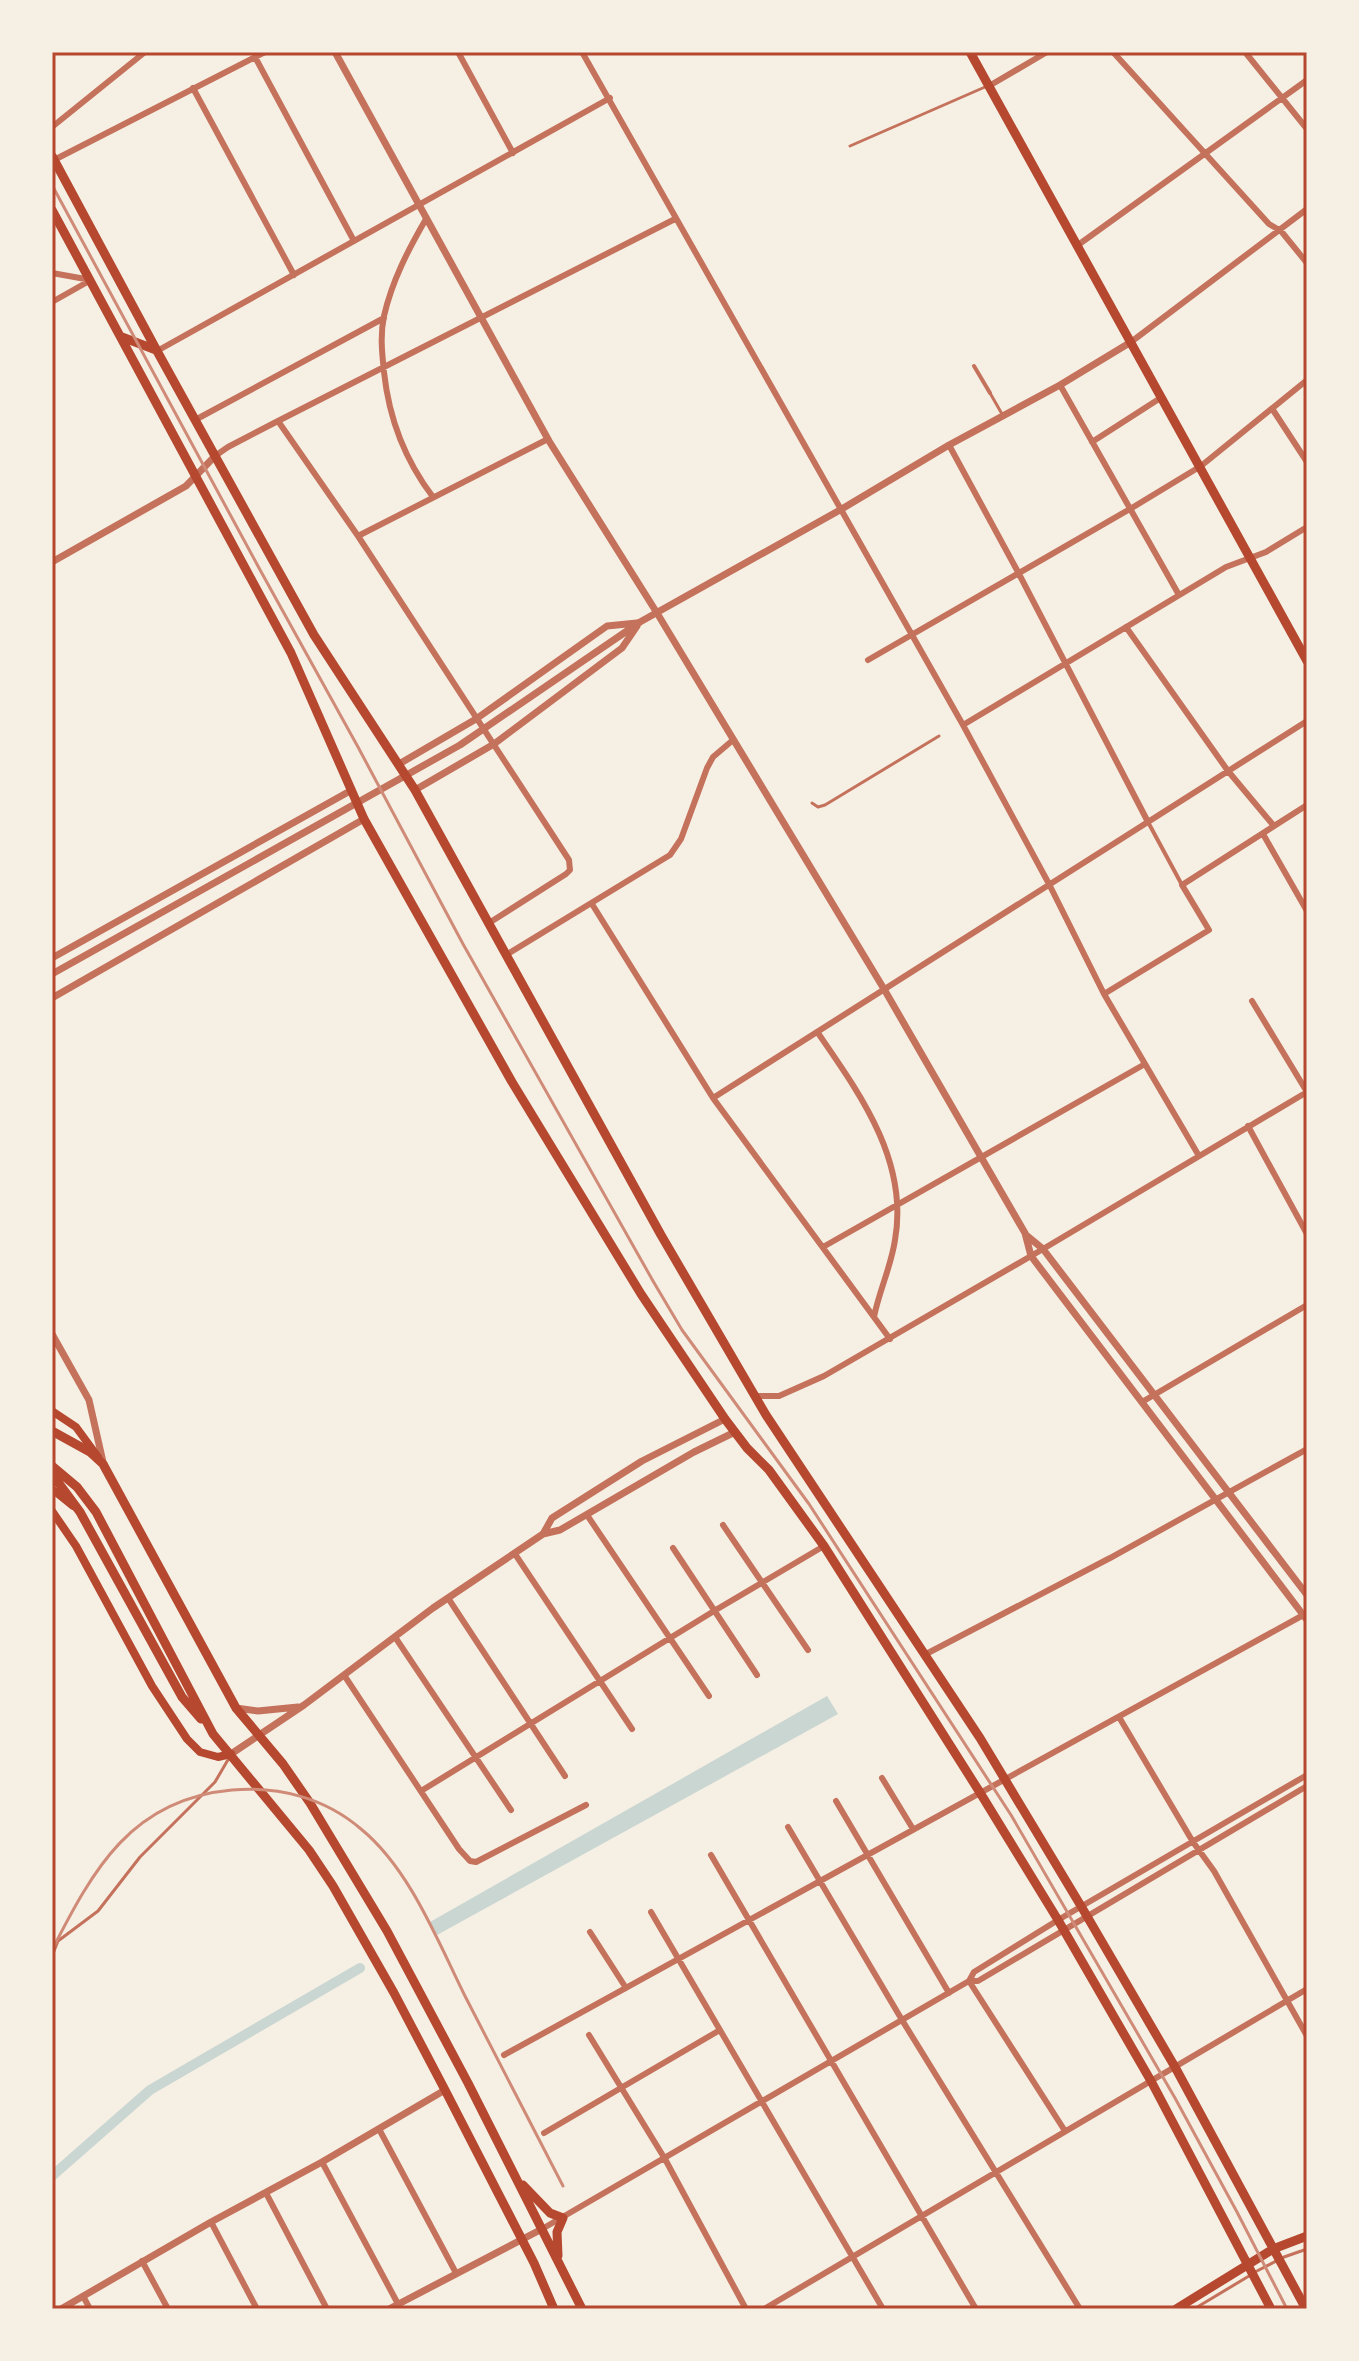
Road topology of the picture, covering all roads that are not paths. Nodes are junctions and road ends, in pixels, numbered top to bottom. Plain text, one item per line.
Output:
1 (145, 52) edge
2 (265, 52) edge
3 (335, 52) edge
4 (458, 52) edge
5 (582, 52) edge
6 (970, 52) edge
7 (1047, 52) edge
8 (1113, 52) edge
9 (1245, 52) edge
10 (255, 57) junction
11 (1307, 80) edge
12 (989, 86) junction
13 (193, 88) junction
14 (610, 98) junction
15 (1283, 98) junction
16 (52, 127) edge
17 (1307, 129) edge
18 (850, 146) dead end
19 (1206, 152) junction
20 (513, 153) junction
21 (53, 158) edge
22 (419, 205) junction
23 (1307, 209) edge
24 (52, 210) edge
25 (426, 219) junction
26 (675, 219) junction
27 (1281, 231) junction
28 (354, 241) junction
29 (1078, 245) junction
30 (1307, 263) edge
31 (52, 273) edge
32 (294, 275) junction
33 (91, 280) junction
34 (52, 302) edge
35 (384, 318) junction
36 (481, 319) junction
37 (122, 337) junction
38 (1131, 342) junction
39 (157, 351) junction
40 (974, 366) dead end
41 (384, 368) junction
42 (1307, 380) edge
43 (1060, 385) junction
44 (990, 393) joint
45 (1162, 397) junction
46 (1273, 410) junction
47 (1003, 416) junction
48 (195, 420) junction
49 (278, 421) junction
50 (548, 439) junction
51 (1092, 442) junction
52 (949, 445) junction
53 (215, 456) junction
54 (1307, 462) edge
55 (1201, 466) junction
56 (196, 477) junction
57 (433, 497) junction
58 (1130, 509) junction
59 (840, 510) junction
60 (1307, 527) edge
61 (358, 536) junction
62 (1251, 557) junction
63 (52, 562) edge
64 (1018, 572) junction
65 (1179, 595) junction
66 (657, 613) junction
67 (640, 622) junction
68 (1126, 627) junction
69 (912, 635) junction
70 (868, 660) dead end
71 (1307, 661) edge
72 (1066, 664) junction
73 (476, 719) junction
74 (1307, 721) edge
75 (963, 725) junction
76 (939, 736) dead end
77 (733, 740) junction
78 (494, 744) junction
79 (399, 764) junction
80 (1228, 771) junction
81 (415, 790) junction
82 (350, 791) junction
83 (812, 803) dead end
84 (1307, 805) edge
85 (364, 819) junction
86 (1148, 822) junction
87 (1274, 826) junction
88 (1263, 834) junction
89 (1049, 884) junction
90 (1182, 885) junction
91 (592, 904) junction
92 (1307, 911) edge
93 (489, 923) junction
94 (506, 955) junction
95 (52, 958) edge
96 (52, 974) edge
97 (884, 989) junction
98 (1104, 994) junction
99 (52, 998) edge
100 (1252, 1001) dead end
101 (818, 1033) junction
102 (1145, 1064) junction
103 (1307, 1092) edge
104 (713, 1098) junction
105 (1248, 1126) junction
106 (1199, 1156) junction
107 (980, 1157) junction
108 (897, 1205) junction
109 (1025, 1233) junction
110 (1307, 1234) edge
111 (823, 1247) junction
112 (1043, 1249) junction
113 (1031, 1256) junction
114 (1307, 1305) edge
115 (874, 1317) junction
116 (52, 1334) edge
117 (890, 1339) junction
118 (1154, 1394) junction
119 (755, 1396) junction
120 (1142, 1402) junction
121 (52, 1411) edge
122 (725, 1419) junction
123 (52, 1431) edge
124 (735, 1432) junction
125 (1307, 1449) edge
126 (103, 1464) junction
127 (52, 1466) edge
128 (52, 1474) edge
129 (52, 1489) edge
130 (1230, 1493) junction
131 (1216, 1501) junction
132 (52, 1511) edge
133 (80, 1512) junction
134 (587, 1515) junction
135 (723, 1525) dead end
136 (543, 1534) junction
137 (824, 1546) junction
138 (673, 1548) dead end
139 (515, 1554) junction
140 (762, 1582) junction
141 (1307, 1595) edge
142 (448, 1598) junction
143 (714, 1611) junction
144 (1306, 1616) edge
145 (395, 1637) junction
146 (669, 1640) junction
147 (808, 1650) dead end
148 (926, 1654) junction
149 (344, 1675) junction
150 (757, 1675) dead end
151 (601, 1683) junction
152 (709, 1696) dead end
153 (304, 1705) junction
154 (236, 1708) junction
155 (1119, 1717) junction
156 (532, 1723) junction
157 (632, 1729) dead end
158 (213, 1734) junction
159 (260, 1735) junction
160 (231, 1754) junction
161 (477, 1756) junction
162 (1307, 1775) edge
163 (565, 1776) dead end
164 (882, 1778) dead end
165 (1005, 1778) junction
166 (1307, 1786) edge
167 (421, 1791) junction
168 (979, 1791) junction
169 (836, 1801) dead end
170 (586, 1805) dead end
171 (511, 1810) dead end
172 (788, 1827) dead end
173 (913, 1829) junction
174 (1193, 1842) junction
175 (1198, 1850) junction
176 (867, 1854) junction
177 (711, 1855) dead end
178 (820, 1881) junction
179 (1084, 1910) junction
180 (651, 1912) dead end
181 (750, 1920) junction
182 (1058, 1920) junction
183 (1063, 1930) junction
184 (590, 1932) dead end
185 (52, 1956) edge
186 (679, 1959) junction
187 (969, 1981) junction
188 (626, 1988) junction
189 (1307, 1989) edge
190 (949, 1993) junction
191 (1286, 2001) junction
192 (902, 2020) junction
193 (720, 2030) junction
194 (589, 2035) dead end
195 (1307, 2036) edge
196 (504, 2055) dead end
197 (832, 2061) junction
198 (1175, 2067) junction
199 (1151, 2081) junction
200 (621, 2087) junction
201 (445, 2090) junction
202 (763, 2102) junction
203 (379, 2129) junction
204 (1065, 2131) junction
205 (544, 2133) dead end
206 (665, 2159) junction
207 (322, 2162) junction
208 (995, 2174) junction
209 (516, 2178) junction
210 (266, 2193) junction
211 (923, 2217) junction
212 (563, 2218) junction
213 (211, 2222) junction
214 (542, 2229) junction
215 (1307, 2236) edge
216 (522, 2240) junction
217 (1273, 2249) junction
218 (1307, 2249) edge
219 (854, 2257) junction
220 (1279, 2259) junction
221 (142, 2261) junction
222 (560, 2268) junction
223 (1250, 2268) junction
224 (456, 2273) junction
225 (83, 2296) junction
226 (398, 2304) junction
227 (255, 2308) edge
228 (61, 2309) edge
229 (90, 2309) edge
230 (168, 2309) edge
231 (327, 2309) edge
232 (389, 2309) edge
233 (554, 2309) edge
234 (582, 2309) edge
235 (746, 2309) edge
236 (764, 2309) edge
237 (883, 2309) edge
238 (976, 2309) edge
239 (1080, 2309) edge
240 (1176, 2309) edge
241 (1194, 2309) edge
242 (1271, 2309) edge
243 (1306, 2309) edge

1 - 16 street
2 - 10 street
3 - 22 street
4 - 20 street
5 - 14 street
6 - 12 main road
7 - 12 street
8 - 19 street
9 - 15 street
10 - 13 street
10 - 28 street
11 - 15 street
12 - 18 lane
12 - 29 main road
13 - 21 street
13 - 32 street
14 - 20 street
14 - 26 street
15 - 17 street
15 - 19 street
19 - 27 street
19 - 29 street
20 - 22 street
21 - 39 main road
22 - 25 street
22 - 28 street
23 - 27 street
24 - 33 main road
25 - 35 street
25 - 36 street
26 - 36 street
26 - 59 street
27 - 30 street
27 - 38 street
28 - 32 street
29 - 38 main road
31 - 33 street
32 - 39 street
33 - 34 street
33 - 37 main road
35 - 41 street
35 - 48 street
36 - 41 street
36 - 50 street
37 - 39 main road
37 - 56 main road
38 - 43 street
38 - 45 main road
39 - 48 main road
40 - 44 street
41 - 49 street
41 - 57 street
42 - 46 street
43 - 47 street
43 - 51 street
44 - 47 lane
45 - 51 street
45 - 55 main road
46 - 54 street
46 - 55 street
47 - 52 street
48 - 53 main road
49 - 53 street
49 - 61 street
50 - 57 street
50 - 66 street
51 - 58 street
52 - 59 street
52 - 64 street
53 - 56 street
53 - 79 main road
55 - 58 street
55 - 62 main road
56 - 63 street
56 - 82 main road
57 - 61 street
58 - 64 street
58 - 65 street
59 - 66 street
59 - 69 street
60 - 62 street
61 - 73 street
62 - 65 street
62 - 71 main road
64 - 69 street
64 - 72 street
65 - 68 street
66 - 67 street
66 - 77 street
67 - 73 street
67 - 78 street
67 - 96 street
68 - 72 street
68 - 80 street
69 - 70 street
69 - 75 street
72 - 75 street
72 - 86 street
73 - 78 street
73 - 79 street
74 - 80 street
75 - 89 street
76 - 83 lane
77 - 91 street
77 - 97 street
78 - 81 street
78 - 93 street
79 - 81 main road
80 - 86 street
80 - 87 street
81 - 93 main road
82 - 85 main road
82 - 95 street
84 - 87 street
85 - 99 street
85 - 122 main road
86 - 89 street
86 - 90 street
87 - 88 street
88 - 90 street
88 - 92 street
89 - 97 street
89 - 98 street
90 - 98 street
91 - 94 street
91 - 104 street
93 - 94 main road
94 - 119 main road
97 - 101 street
97 - 107 street
98 - 102 street
100 - 103 street
101 - 104 street
101 - 108 street
102 - 106 street
102 - 107 street
103 - 105 street
104 - 111 street
105 - 106 street
105 - 110 street
106 - 112 street
107 - 108 street
107 - 109 street
108 - 111 street
108 - 115 street
109 - 112 street
109 - 113 street
111 - 115 street
112 - 113 street
112 - 118 street
113 - 117 street
113 - 120 street
114 - 118 street
115 - 117 street
116 - 126 street
117 - 119 street
118 - 120 street
118 - 130 street
119 - 148 main road
120 - 131 street
121 - 126 main road
122 - 124 main road
122 - 136 street
123 - 126 main road
124 - 134 street
124 - 137 main road
125 - 130 street
126 - 154 main road
127 - 158 main road
128 - 133 main road
129 - 133 main road
130 - 131 street
130 - 141 street
131 - 144 street
131 - 148 street
132 - 160 main road
133 - 158 main road
134 - 136 street
134 - 146 street
135 - 140 street
136 - 139 street
137 - 140 street
137 - 168 main road
138 - 143 street
139 - 142 street
139 - 151 street
140 - 143 street
140 - 147 street
142 - 145 street
142 - 156 street
143 - 146 street
143 - 150 street
144 - 155 street
145 - 149 street
145 - 161 street
146 - 151 street
146 - 152 street
148 - 165 main road
149 - 153 street
149 - 167 street
151 - 156 street
151 - 157 street
153 - 154 street
153 - 159 street
154 - 159 main road
155 - 165 street
155 - 174 street
156 - 161 street
156 - 163 street
158 - 160 main road
159 - 160 street
159 - 209 main road
160 - 185 lane
160 - 201 main road
161 - 167 street
161 - 171 street
162 - 174 street
164 - 173 street
165 - 168 street
165 - 179 main road
166 - 175 street
167 - 170 street
168 - 173 street
168 - 182 main road
169 - 176 street
172 - 178 street
173 - 176 street
174 - 175 street
174 - 179 street
175 - 179 street
175 - 191 street
176 - 178 street
176 - 190 street
177 - 181 street
178 - 181 street
178 - 192 street
179 - 182 street
179 - 183 street
179 - 198 main road
180 - 186 street
181 - 186 street
181 - 197 street
182 - 183 main road
182 - 187 street
183 - 187 street
183 - 199 main road
184 - 188 street
186 - 188 street
186 - 193 street
187 - 190 street
187 - 204 street
188 - 196 street
189 - 191 street
190 - 192 street
191 - 195 street
191 - 198 street
192 - 197 street
192 - 208 street
193 - 200 street
193 - 202 street
194 - 200 street
197 - 202 street
197 - 211 street
198 - 199 street
198 - 217 main road
199 - 204 street
199 - 223 main road
200 - 205 street
200 - 206 street
201 - 203 street
201 - 216 main road
202 - 206 street
202 - 219 street
203 - 207 street
203 - 224 street
204 - 208 street
206 - 212 street
206 - 235 street
207 - 210 street
207 - 226 street
208 - 211 street
208 - 239 street
209 - 212 main road
209 - 214 main road
210 - 213 street
210 - 231 street
211 - 219 street
211 - 238 street
212 - 214 street
212 - 222 main road
213 - 221 street
213 - 227 street
214 - 216 street
214 - 222 main road
215 - 217 main road
216 - 224 street
216 - 233 main road
217 - 220 main road
217 - 223 main road
218 - 220 lane
219 - 236 street
219 - 237 street
220 - 223 lane
220 - 243 main road
221 - 225 street
221 - 230 street
222 - 234 main road
223 - 240 main road
223 - 241 lane
223 - 242 main road
224 - 226 street
225 - 228 street
225 - 229 street
226 - 232 street

